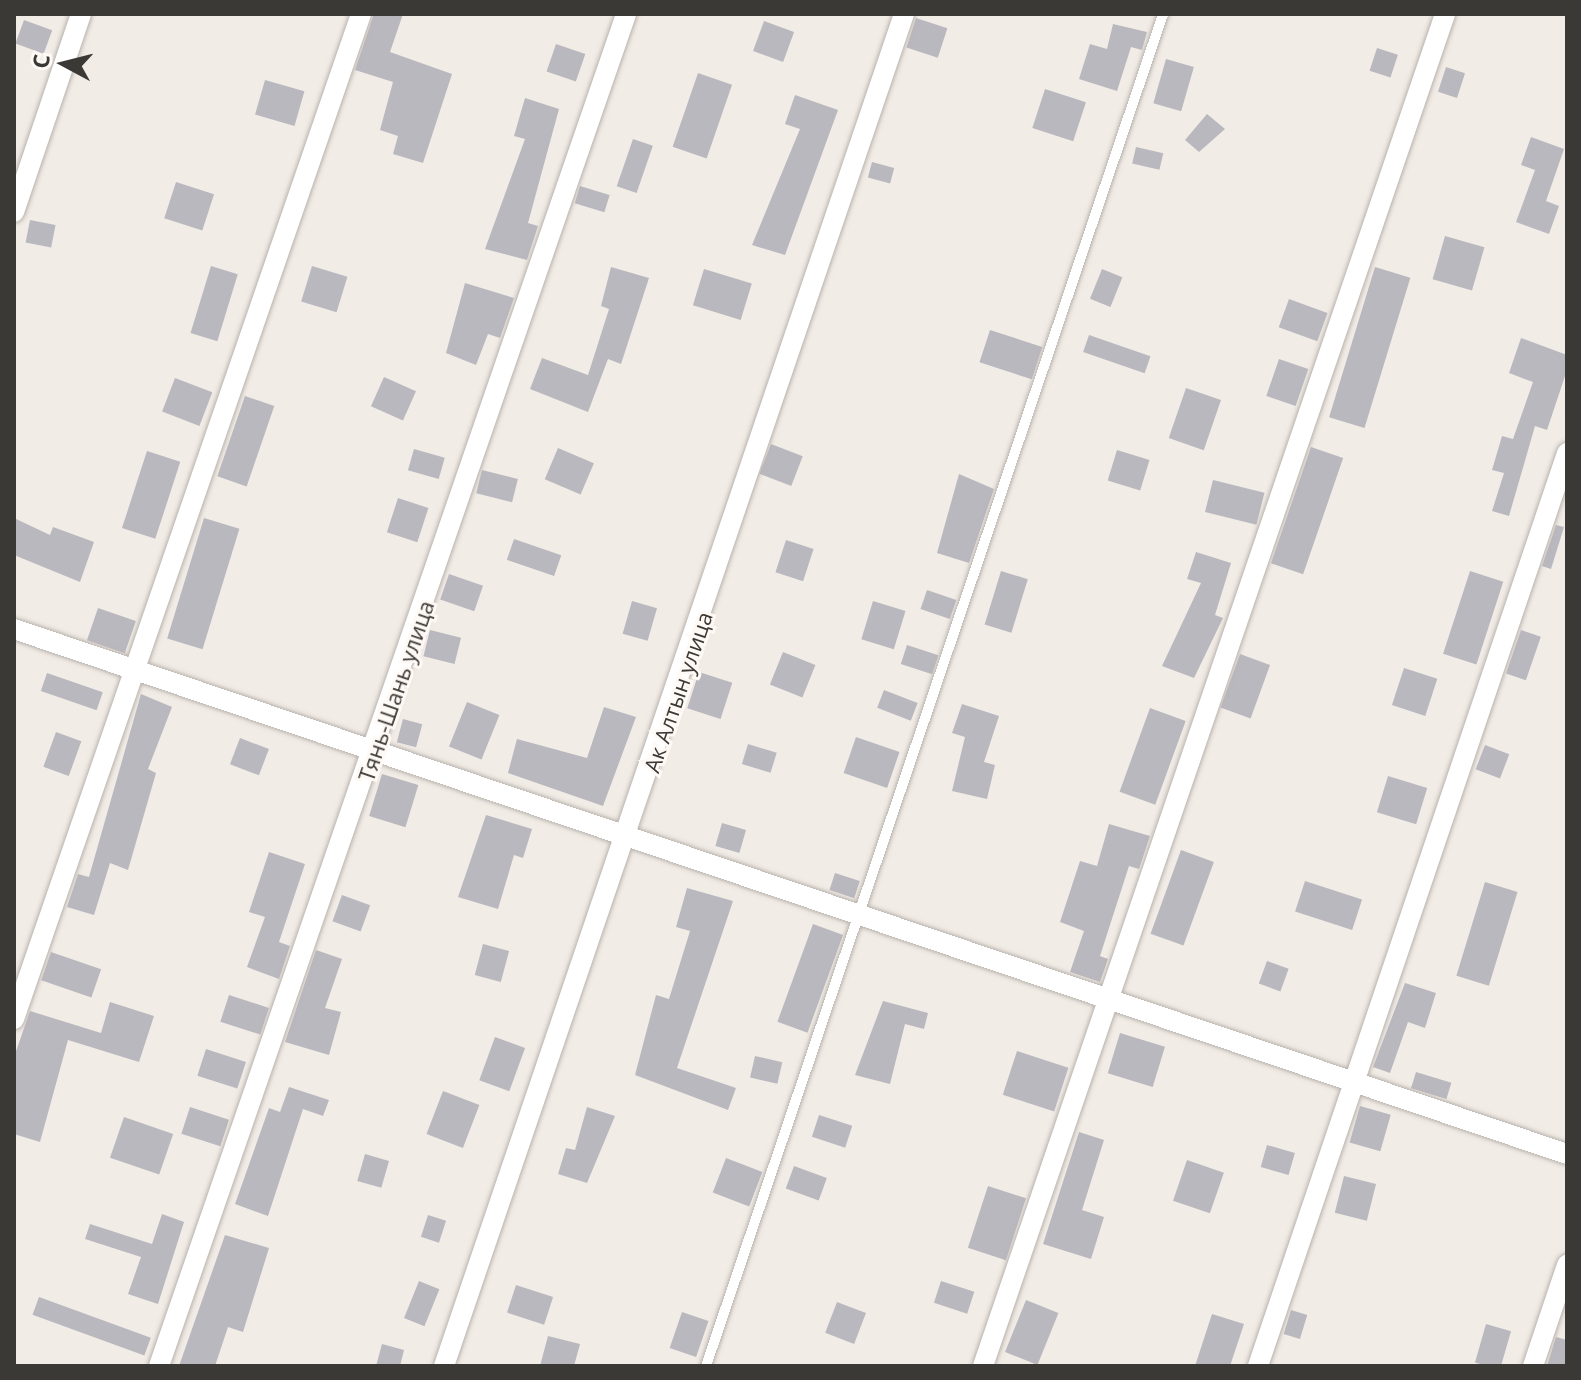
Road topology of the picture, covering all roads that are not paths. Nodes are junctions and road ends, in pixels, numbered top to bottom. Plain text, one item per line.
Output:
1 (81, 14) edge
2 (361, 14) edge
3 (626, 14) edge
4 (904, 14) edge
5 (1163, 14) edge
6 (1445, 14) edge
7 (14, 212) edge
8 (1567, 453) edge
9 (14, 629) edge
10 (136, 670) junction
11 (376, 749) junction
12 (627, 837) junction
13 (860, 915) junction
14 (1109, 1000) junction
15 (14, 1019) edge
16 (1354, 1083) junction
17 (1567, 1154) edge
18 (1567, 1265) edge
19 (159, 1366) edge
20 (444, 1366) edge
21 (706, 1366) edge
22 (983, 1366) edge
23 (1258, 1366) edge
24 (1533, 1366) edge

1 - 7 street
2 - 10 street
3 - 11 street, Тянь-Шань улица
4 - 12 street, Ак Алтын улица
5 - 13 lane
6 - 14 street
8 - 16 street
9 - 10 street
10 - 11 street
10 - 15 street
11 - 12 street
11 - 19 street, Тянь-Шань улица
12 - 13 street
12 - 20 street, Ак Алтын улица
13 - 14 street
13 - 21 lane
14 - 16 street
14 - 22 street
16 - 17 street
16 - 23 street
18 - 24 street

